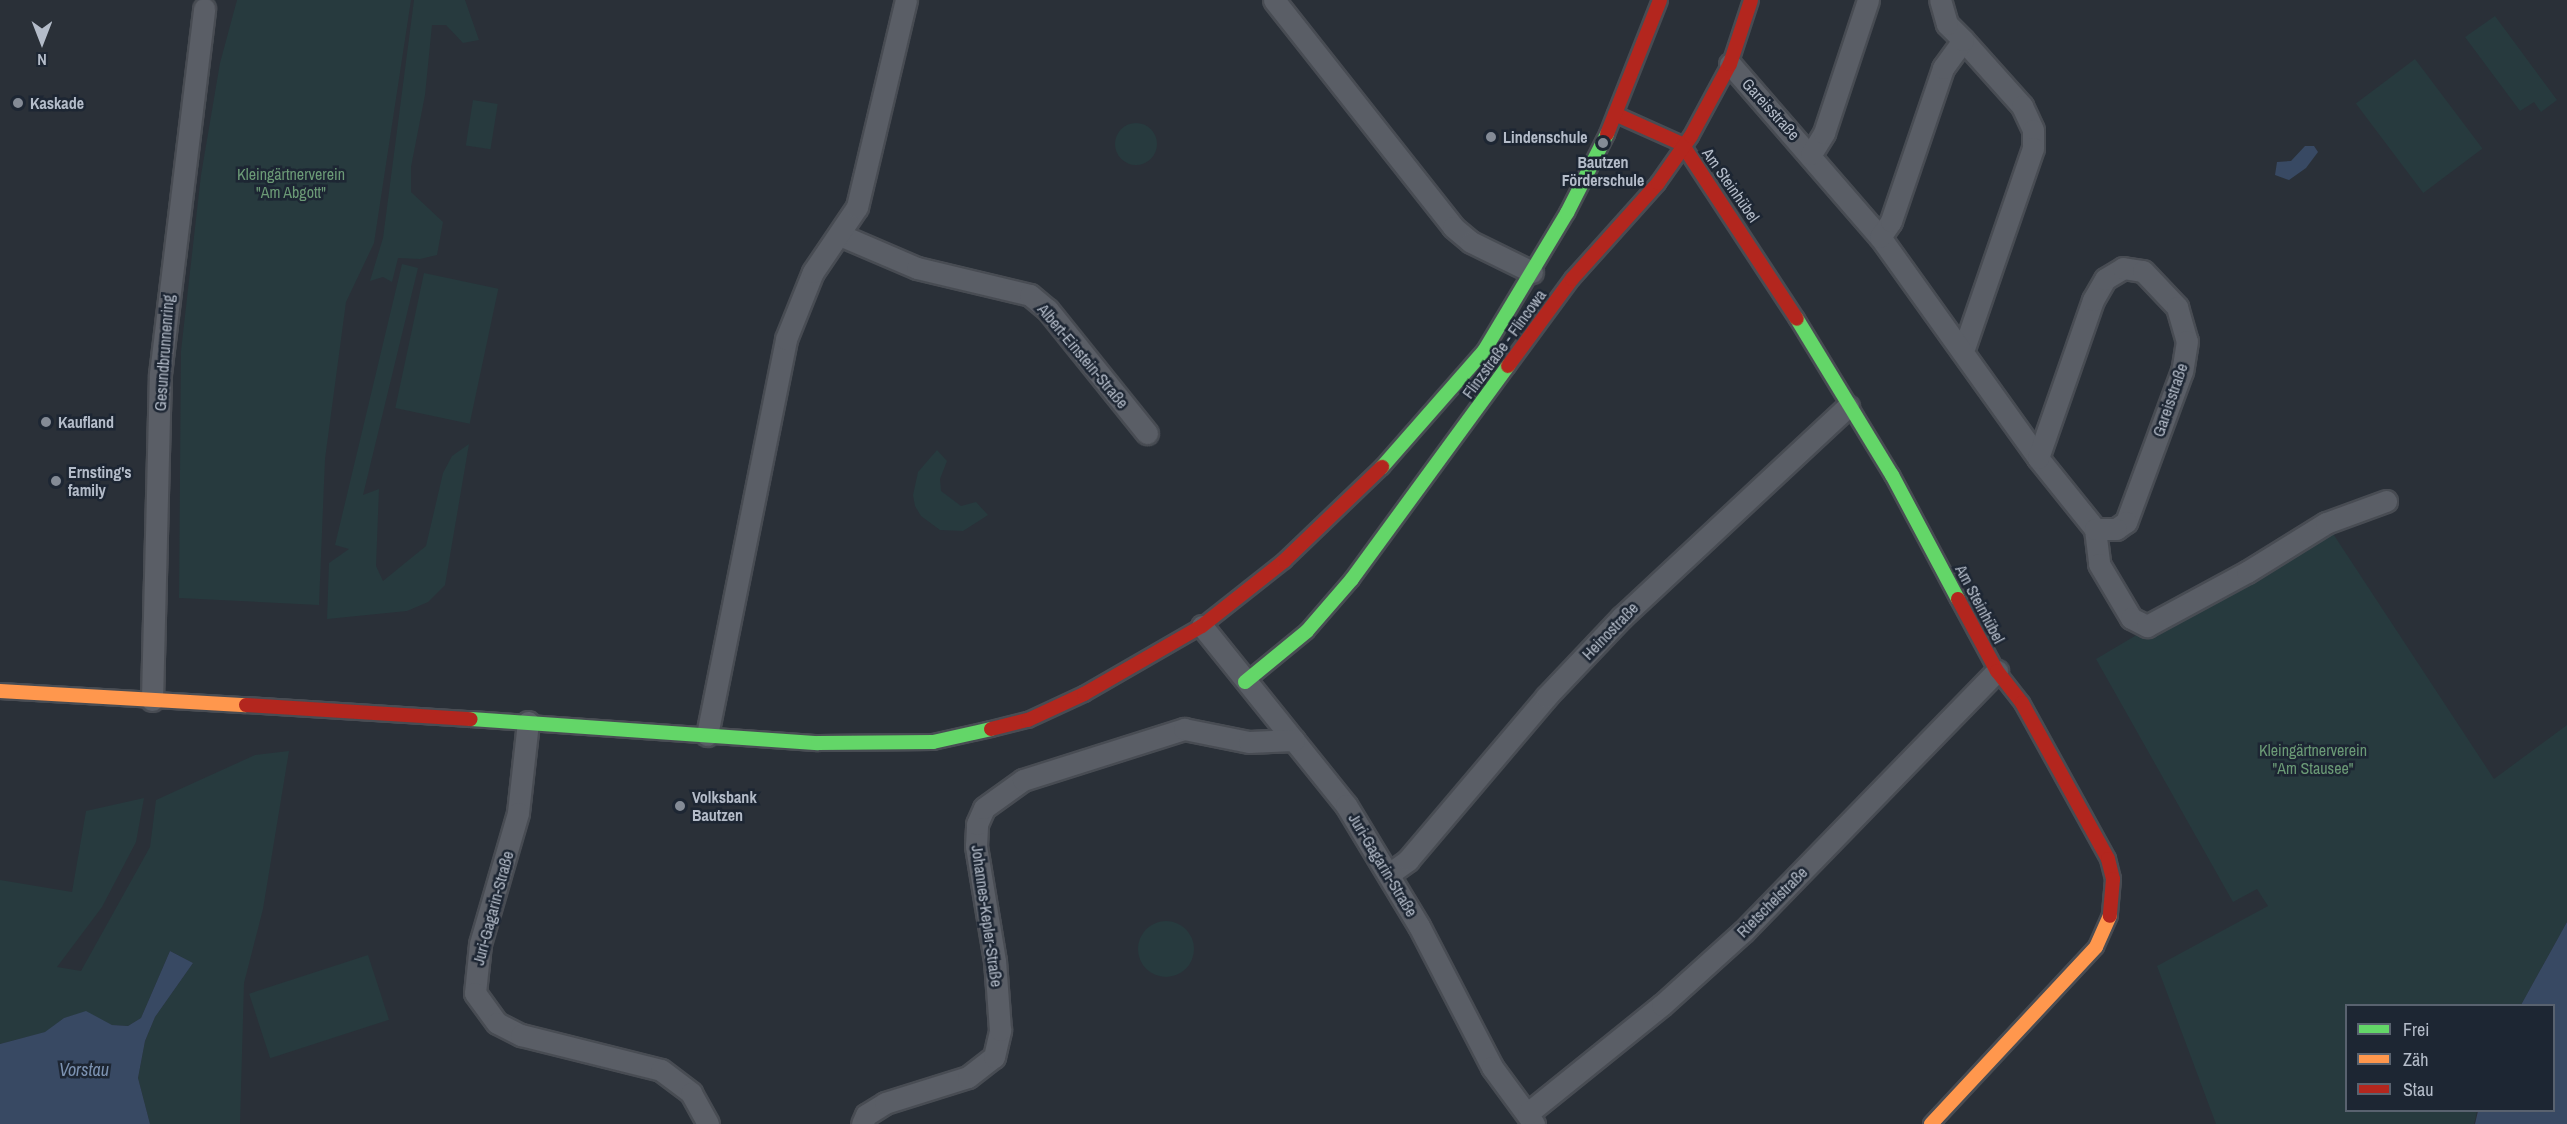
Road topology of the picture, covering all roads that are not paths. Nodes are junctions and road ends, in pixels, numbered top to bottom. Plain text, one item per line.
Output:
1 (906, 0) edge
2 (1274, 0) edge
3 (1660, 0) edge
4 (1751, 0) edge
5 (1868, 0) edge
6 (1940, 0) edge
7 (204, 9) dead end
8 (1963, 40) junction
9 (1730, 64) junction
10 (1615, 114) junction
11 (1682, 144) junction
12 (1811, 154) junction
13 (840, 235) junction
14 (1880, 237) junction
15 (1532, 272) junction
16 (1963, 351) junction
17 (1848, 406) junction
18 (1147, 433) dead end
19 (2038, 458) junction
20 (2386, 501) dead end
21 (2095, 529) junction
22 (1202, 626) junction
23 (1997, 671) junction
24 (1245, 682) junction
25 (0, 691) edge
26 (152, 700) junction
27 (528, 722) junction
28 (707, 735) junction
29 (1294, 740) junction
30 (1389, 874) junction
31 (1531, 1119) edge
32 (708, 1124) edge
33 (862, 1124) edge
34 (1931, 1124) edge

1 - 13 street
2 - 15 street
3 - 10 street
4 - 9 street, Flinzstraße - Flincowa
5 - 12 street, Gareisstraße
6 - 8 street
7 - 26 street, Gesundbrunnenring
8 - 14 street
8 - 16 street
9 - 11 street, Flinzstraße - Flincowa
9 - 12 street, Gareisstraße
10 - 11 street, Am Steinhübel
10 - 15 street
11 - 17 street, Am Steinhübel
11 - 24 street, Flinzstraße - Flincowa
12 - 14 street, Gareisstraße
13 - 18 street, Albert-Einstein-Straße
13 - 28 street
14 - 16 street, Gareisstraße
15 - 22 street
16 - 19 street, Gareisstraße
17 - 23 street, Am Steinhübel
17 - 30 street, Heinostraße
19 - 21 street, Gareisstraße
19 - 21 street, Gareisstraße
20 - 21 street
22 - 24 street, Juri-Gagarin-Straße
22 - 28 street
23 - 31 street, Rietschelstraße
23 - 34 street, Am Steinhübel
24 - 29 street, Juri-Gagarin-Straße
25 - 26 street
26 - 27 street
27 - 28 street
27 - 32 street, Juri-Gagarin-Straße
29 - 30 street, Juri-Gagarin-Straße
29 - 33 street, Johannes-Kepler-Straße
30 - 31 street, Juri-Gagarin-Straße

